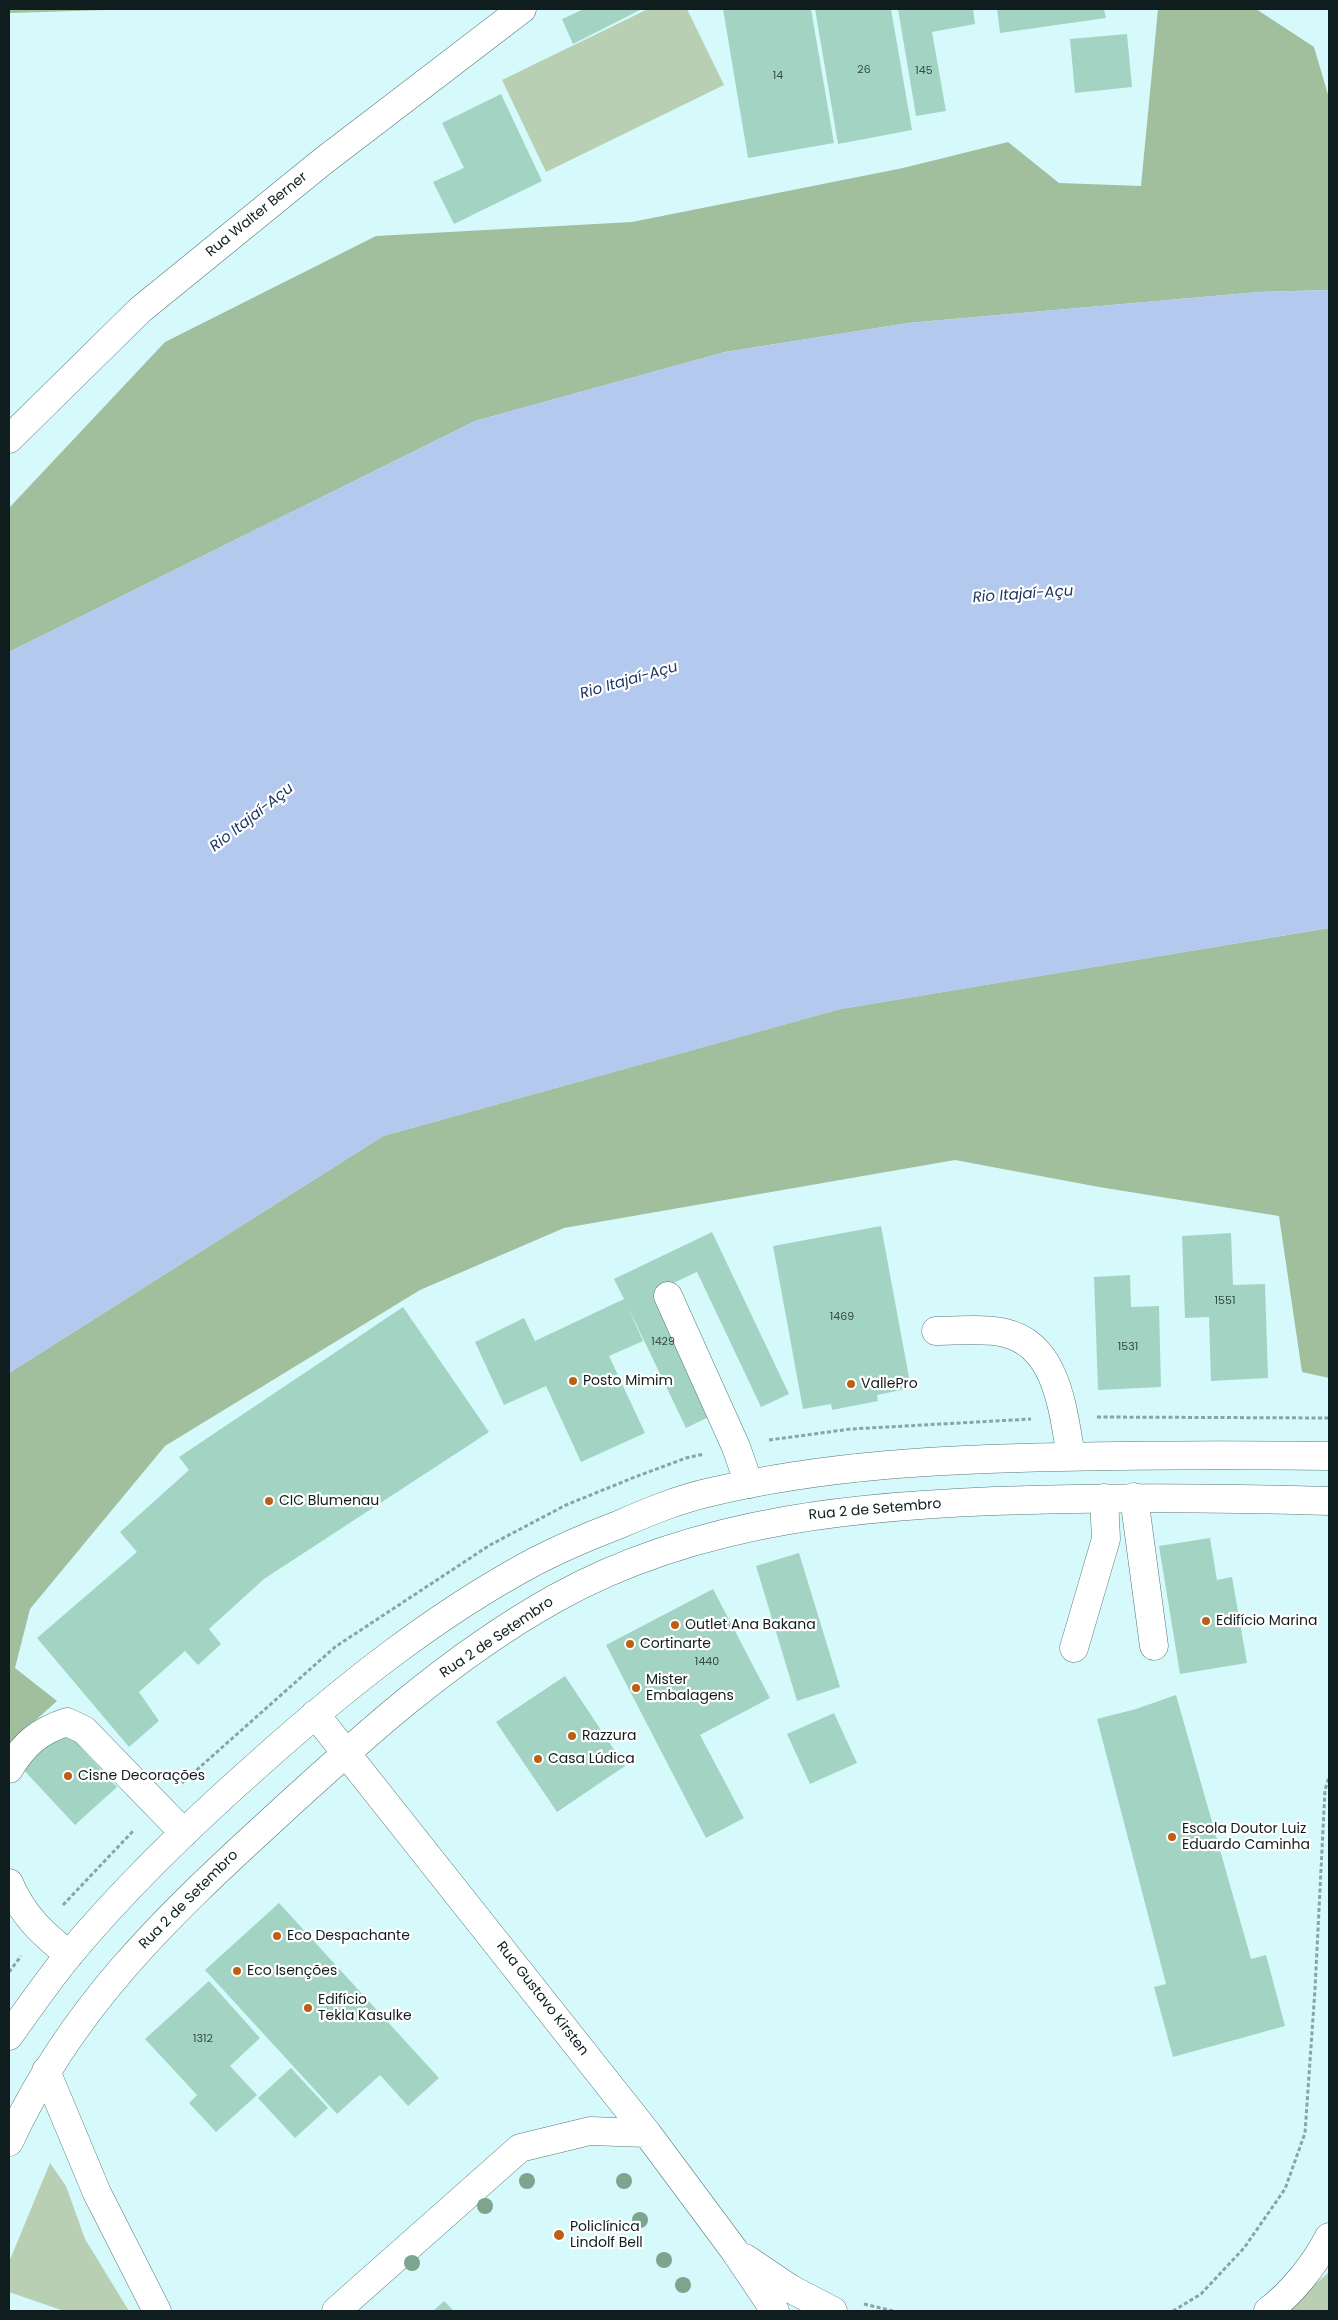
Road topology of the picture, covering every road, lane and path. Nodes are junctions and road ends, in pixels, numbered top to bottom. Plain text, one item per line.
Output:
1 (522, 9) edge
2 (9, 439) edge
3 (668, 1296) dead end
4 (936, 1331) dead end
5 (1070, 1456) junction
6 (1329, 1456) edge
7 (749, 1484) junction
8 (1134, 1497) junction
9 (1104, 1498) junction
10 (1329, 1500) edge
11 (1154, 1646) dead end
12 (1074, 1648) dead end
13 (315, 1714) junction
14 (346, 1752) junction
15 (9, 1769) edge
16 (1329, 1777) edge
17 (184, 1833) junction
18 (9, 1883) edge
19 (69, 1956) junction
20 (9, 2036) edge
21 (46, 2071) junction
22 (647, 2133) junction
23 (9, 2142) edge
24 (1329, 2237) edge
25 (734, 2250) junction
26 (157, 2311) edge
27 (336, 2311) edge
28 (751, 2311) edge
29 (775, 2311) edge
30 (833, 2311) edge
31 (1173, 2311) edge
32 (1268, 2311) edge

1 - 2 main road, Rua Walter Berner
3 - 7 main road
4 - 5 main road
5 - 6 main road
5 - 7 main road
7 - 13 main road
8 - 9 main road, Rua 2 de Setembro
8 - 10 main road, Rua 2 de Setembro
8 - 11 main road
9 - 12 main road
9 - 14 main road, Rua 2 de Setembro
13 - 14 main road, Rua Gustavo Kirsten
13 - 17 main road
14 - 21 main road, Rua 2 de Setembro
14 - 22 main road, Rua Gustavo Kirsten
15 - 17 main road
16 - 31 path
17 - 19 main road
18 - 19 main road
19 - 20 main road
21 - 23 main road, Rua 2 de Setembro
21 - 26 main road
22 - 25 main road, Rua Gustavo Kirsten
22 - 27 main road
24 - 32 main road
25 - 28 main road
25 - 29 main road, Rua Gustavo Kirsten
25 - 30 main road

